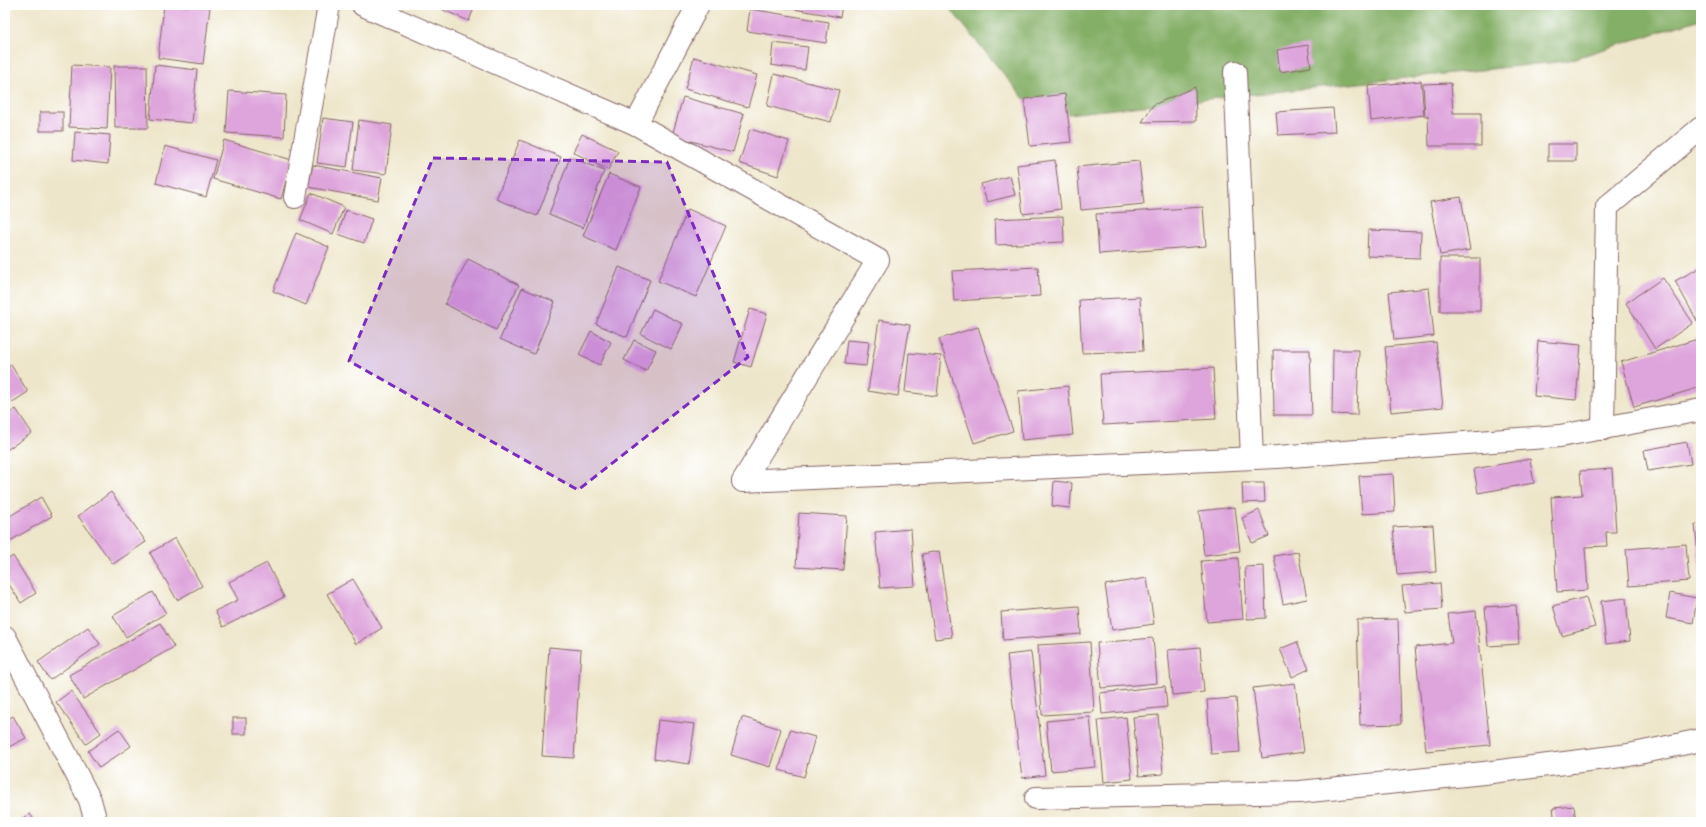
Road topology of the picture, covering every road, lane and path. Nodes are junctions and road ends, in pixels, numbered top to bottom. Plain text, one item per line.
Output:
1 (329, 5) edge
2 (363, 5) edge
3 (698, 5) edge
4 (1235, 72) dead end
5 (636, 124) junction
6 (1701, 128) edge
7 (295, 197) dead end
8 (1701, 410) edge
9 (1603, 428) junction
10 (1252, 458) junction
11 (5, 637) edge
12 (1701, 740) edge
13 (1036, 798) dead end
14 (96, 822) edge

1 - 7 street
2 - 5 street
3 - 5 street
4 - 10 street
5 - 10 street
6 - 9 street
8 - 9 street
9 - 10 street
11 - 14 street
12 - 13 street

